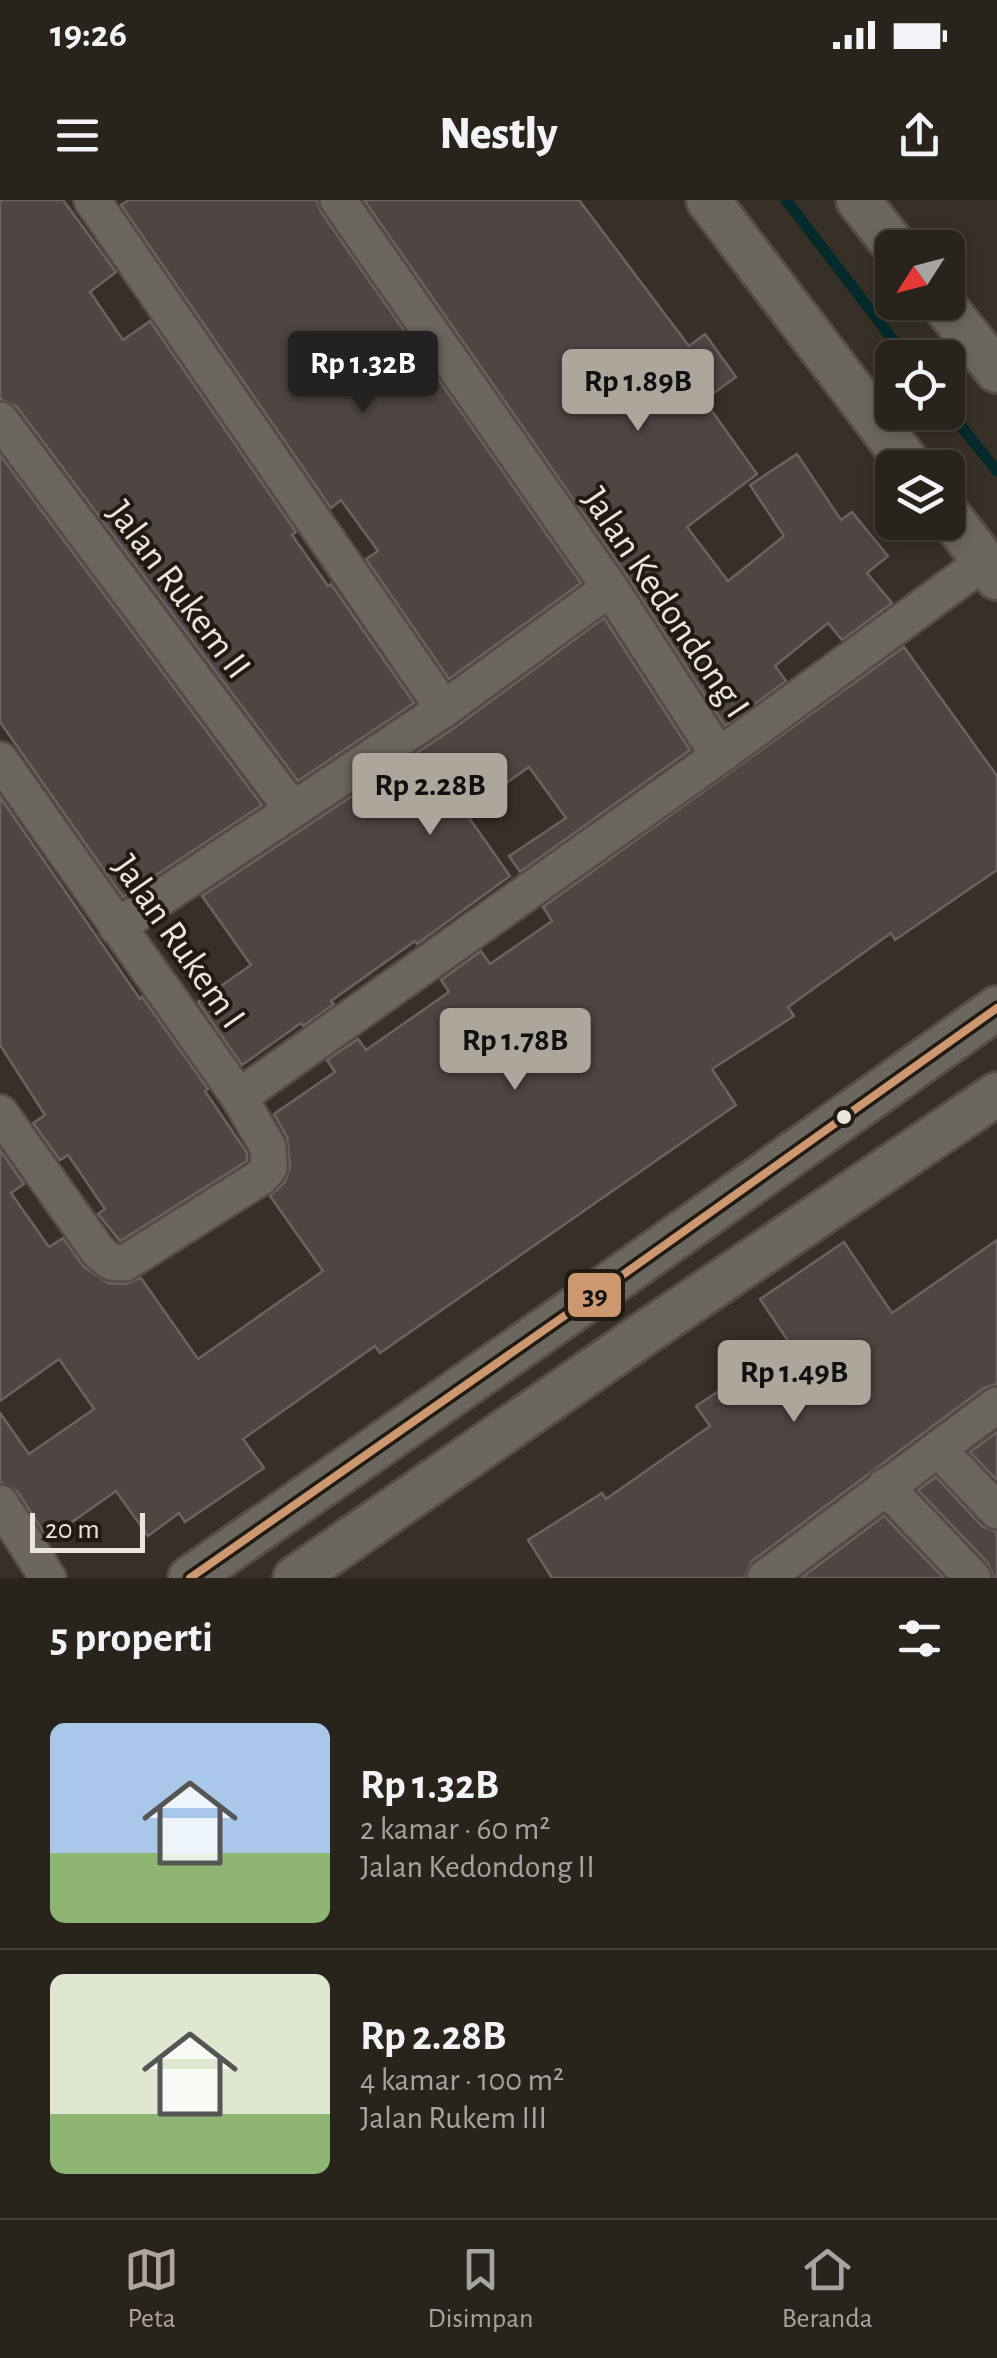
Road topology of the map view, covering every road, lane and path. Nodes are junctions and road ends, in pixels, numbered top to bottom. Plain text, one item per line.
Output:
1 (92, 200) edge
2 (338, 200) edge
3 (708, 200) edge
4 (858, 200) edge
5 (882, 230) edge
6 (956, 320) edge
7 (997, 371) edge
8 (0, 420) edge
9 (898, 450) edge
10 (965, 536) edge
11 (991, 570) edge
12 (610, 588) junction
13 (444, 709) junction
14 (719, 756) junction
15 (0, 760) edge
16 (292, 808) junction
17 (117, 927) junction
18 (997, 1008) edge
19 (997, 1094) edge
20 (239, 1097) junction
21 (0, 1113) edge
22 (997, 1405) edge
23 (938, 1449) junction
24 (885, 1486) junction
25 (0, 1503) edge
26 (997, 1512) edge
27 (48, 1578) edge
28 (190, 1578) edge
29 (295, 1578) edge
30 (765, 1578) edge
31 (973, 1578) edge

1 - 13 street
2 - 12 street, Jalan Kedondong I
3 - 9 street
4 - 5 street
6 - 7 street
8 - 16 street, Jalan Rukem II
10 - 11 street
11 - 14 street, Jalan Kedondong I
12 - 13 street
12 - 14 street, Jalan Kedondong I
13 - 16 street
14 - 20 street, Jalan Kedondong I
15 - 17 street, Jalan Rukem I
16 - 17 street
17 - 20 street, Jalan Rukem I
18 - 28 street
19 - 29 street
20 - 21 street, Jalan Rukem I
22 - 23 street
23 - 24 street
23 - 26 street
24 - 30 street
24 - 31 street
25 - 27 street

